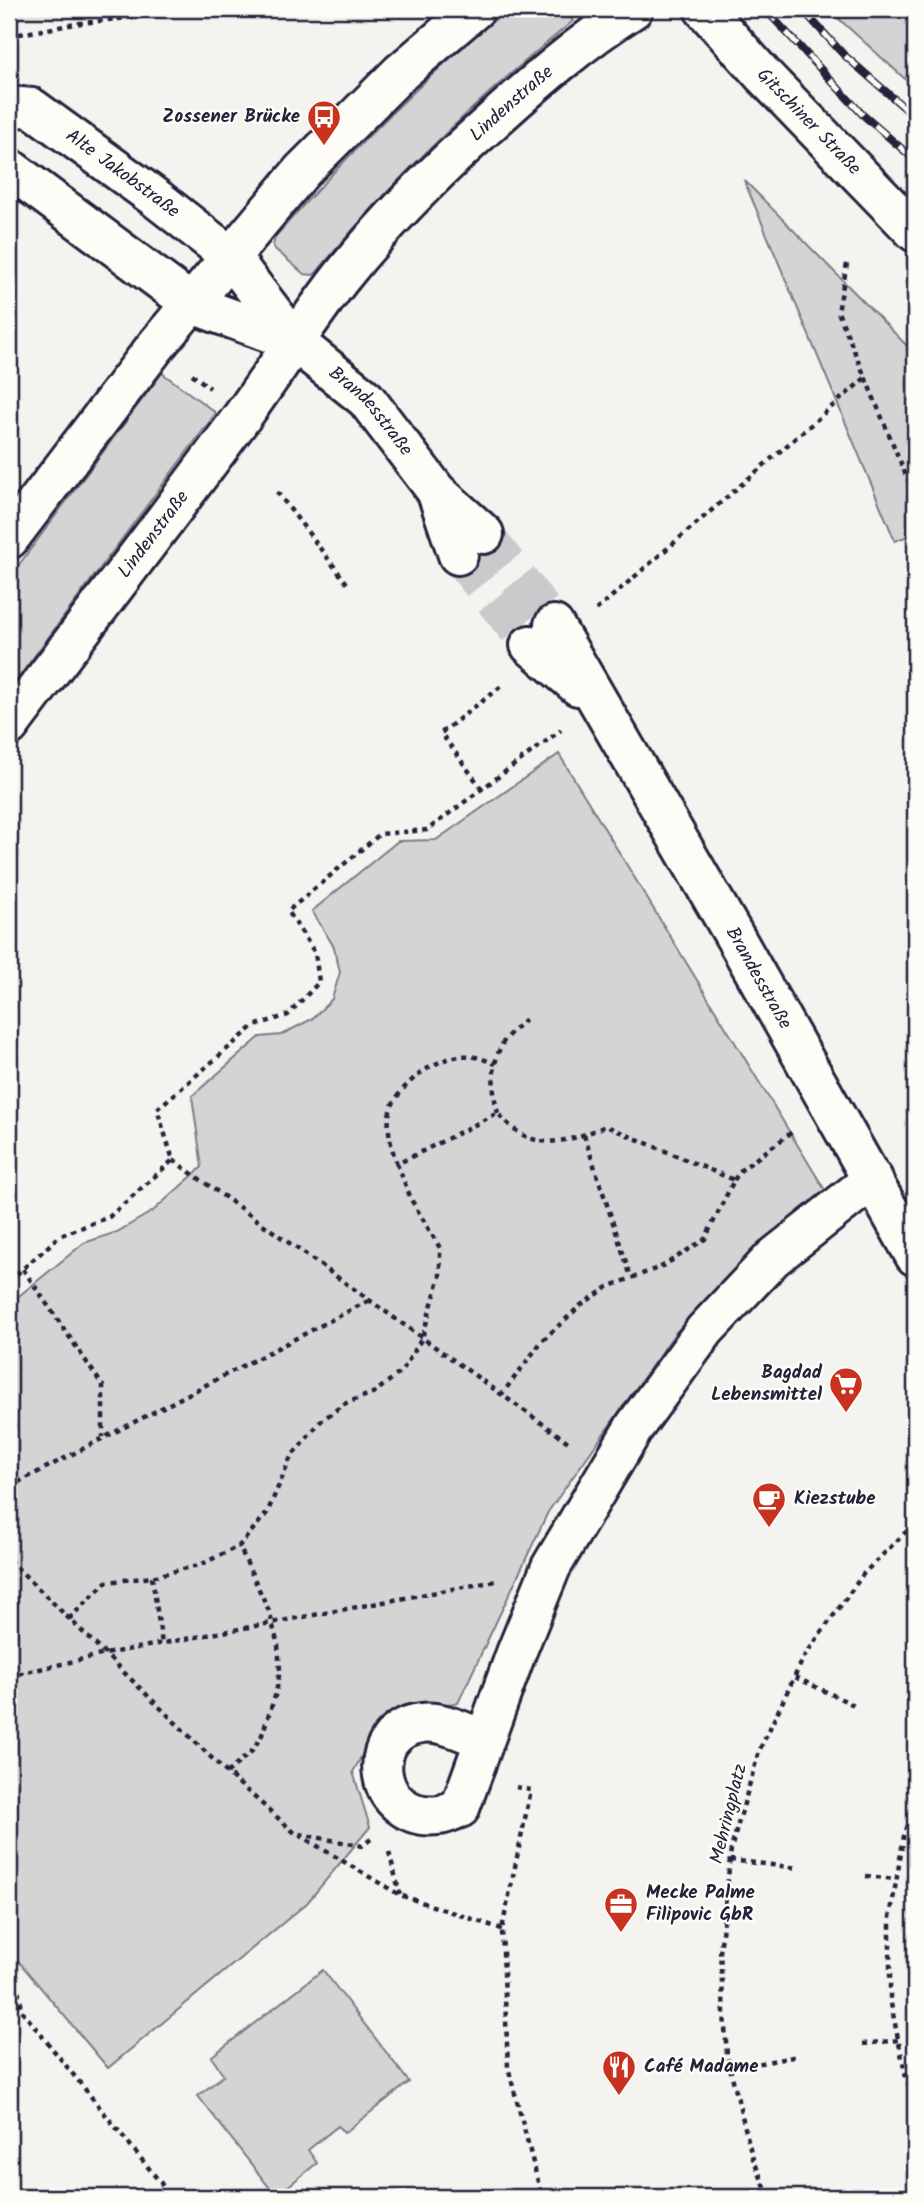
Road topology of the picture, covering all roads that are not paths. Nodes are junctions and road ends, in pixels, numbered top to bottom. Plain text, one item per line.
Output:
1 (475, 9) edge
2 (633, 9) edge
3 (704, 9) edge
4 (9, 106) edge
5 (9, 168) edge
6 (915, 232) edge
7 (230, 256) junction
8 (192, 303) junction
9 (295, 342) junction
10 (9, 539) edge
11 (471, 544) tunnel mouth
12 (547, 641) tunnel mouth
13 (9, 726) edge
14 (873, 1179) junction
15 (915, 1256) edge
16 (484, 1739) junction

1 - 7 main road
2 - 9 main road, Lindenstraße
3 - 6 main road, Gitschiner Straße
4 - 7 main road, Alte Jakobstraße
5 - 8 main road
7 - 8 main road
7 - 9 main road
8 - 9 main road
8 - 10 main road
9 - 11 main road, Brandesstraße
9 - 13 main road, Lindenstraße
12 - 14 main road, Brandesstraße
14 - 15 main road, Brandesstraße
14 - 16 main road
16 - 16 main road

